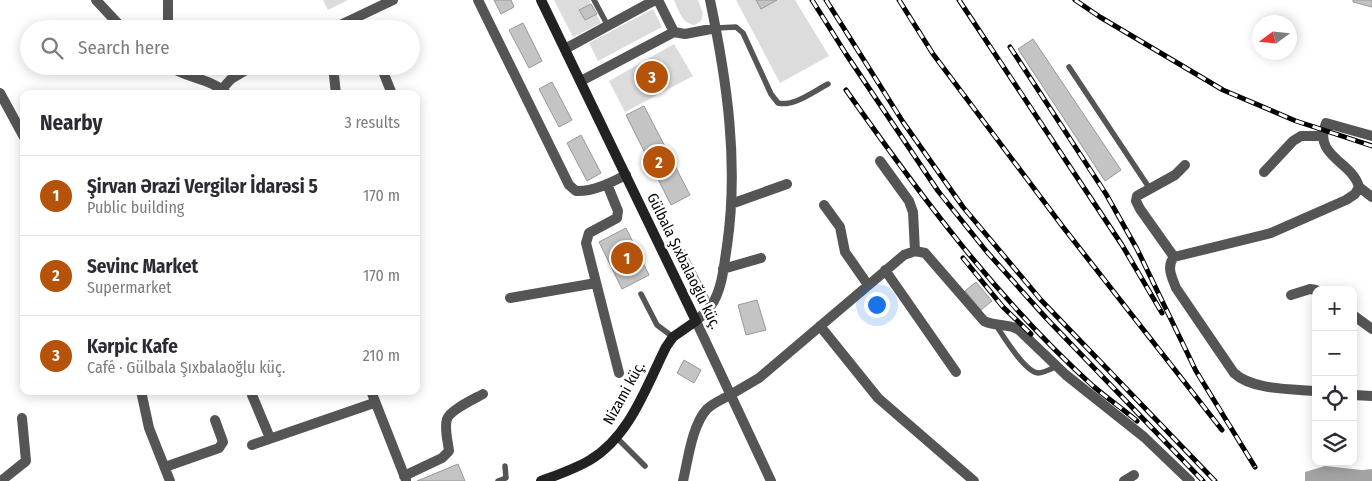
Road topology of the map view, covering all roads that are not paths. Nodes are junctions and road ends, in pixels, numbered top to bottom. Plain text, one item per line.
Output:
1 (96, 0) edge
2 (168, 0) edge
3 (393, 0) edge
4 (478, 0) edge
5 (541, 0) edge
6 (594, 0) edge
7 (656, 0) edge
8 (710, 0) edge
9 (115, 20) edge
10 (168, 20) edge
11 (351, 20) edge
12 (608, 26) junction
13 (716, 28) junction
14 (674, 32) junction
15 (565, 50) junction
16 (1069, 67) dead end
17 (186, 75) edge
18 (237, 75) edge
19 (335, 75) edge
20 (384, 75) edge
21 (581, 82) junction
22 (828, 84) dead end
23 (222, 90) edge
24 (224, 90) edge
25 (336, 90) edge
26 (390, 90) edge
27 (0, 93) edge
28 (20, 130) edge
29 (1323, 136) junction
30 (1372, 136) edge
31 (880, 161) dead end
32 (1185, 165) dead end
33 (1264, 172) dead end
34 (626, 175) junction
35 (608, 184) junction
36 (787, 184) dead end
37 (1359, 187) junction
38 (1150, 189) junction
39 (1372, 197) edge
40 (732, 204) junction
41 (824, 205) dead end
42 (915, 251) junction
43 (1174, 256) junction
44 (760, 258) dead end
45 (724, 269) junction
46 (885, 270) junction
47 (596, 283) junction
48 (868, 285) junction
49 (1312, 289) edge
50 (642, 294) dead end
51 (1291, 295) dead end
52 (510, 298) dead end
53 (1357, 318) edge
54 (696, 321) junction
55 (996, 325) junction
56 (820, 326) junction
57 (1372, 329) edge
58 (673, 337) junction
59 (1057, 366) junction
60 (956, 372) dead end
61 (619, 373) dead end
62 (1312, 392) edge
63 (483, 394) dead end
64 (142, 395) edge
65 (252, 395) dead end
66 (372, 395) edge
67 (730, 395) junction
68 (1357, 395) edge
69 (1372, 396) edge
70 (374, 403) junction
71 (22, 418) dead end
72 (215, 420) dead end
73 (270, 438) junction
74 (617, 438) junction
75 (252, 444) dead end
76 (505, 466) dead end
77 (645, 466) dead end
78 (165, 467) junction
79 (1134, 475) dead end
80 (406, 478) edge
81 (1, 481) edge
82 (170, 481) edge
83 (498, 481) edge
84 (540, 481) edge
85 (683, 481) edge
86 (771, 481) edge
87 (974, 481) edge
88 (1124, 481) edge
89 (1190, 481) edge

1 - 9 street
2 - 10 street
3 - 11 street
4 - 35 street
5 - 15 main road, Gülbala Şıxbalaoğlu küç.
6 - 12 lane
7 - 12 street
7 - 14 street
8 - 13 street
12 - 15 street
13 - 14 street
13 - 22 lane
13 - 40 street
14 - 21 street
15 - 21 main road, Gülbala Şıxbalaoğlu küç.
16 - 38 lane
17 - 23 street
18 - 24 street
19 - 25 street
20 - 26 street
21 - 34 main road, Gülbala Şıxbalaoğlu küç.
27 - 28 street
29 - 30 street
29 - 33 street
29 - 37 street
31 - 42 street
32 - 38 street
34 - 35 street
34 - 54 main road, Gülbala Şıxbalaoğlu küç.
35 - 47 street
36 - 40 street
37 - 39 street
37 - 43 street
38 - 43 street
40 - 45 street
41 - 48 street
42 - 46 street
42 - 55 street
43 - 62 street
44 - 45 street
45 - 54 street
46 - 48 street
46 - 60 street
47 - 52 street
47 - 61 street
48 - 56 street
49 - 51 street
50 - 58 lane
53 - 57 street
54 - 58 main road, Nizami küç.
54 - 67 street, Gülbala Şıxbalaoğlu küç.
55 - 59 street
55 - 59 lane
56 - 67 street
56 - 87 street
58 - 74 main road, Nizami küç.
59 - 89 street
63 - 80 street
64 - 78 street
65 - 73 street
66 - 70 street
67 - 85 street
67 - 86 street, Gülbala Şıxbalaoğlu küç.
68 - 69 street
70 - 73 street
70 - 80 street
71 - 81 street
72 - 78 street
73 - 75 street
74 - 77 lane
74 - 84 main road, Nizami küç.
76 - 83 lane
78 - 82 street
79 - 88 street

